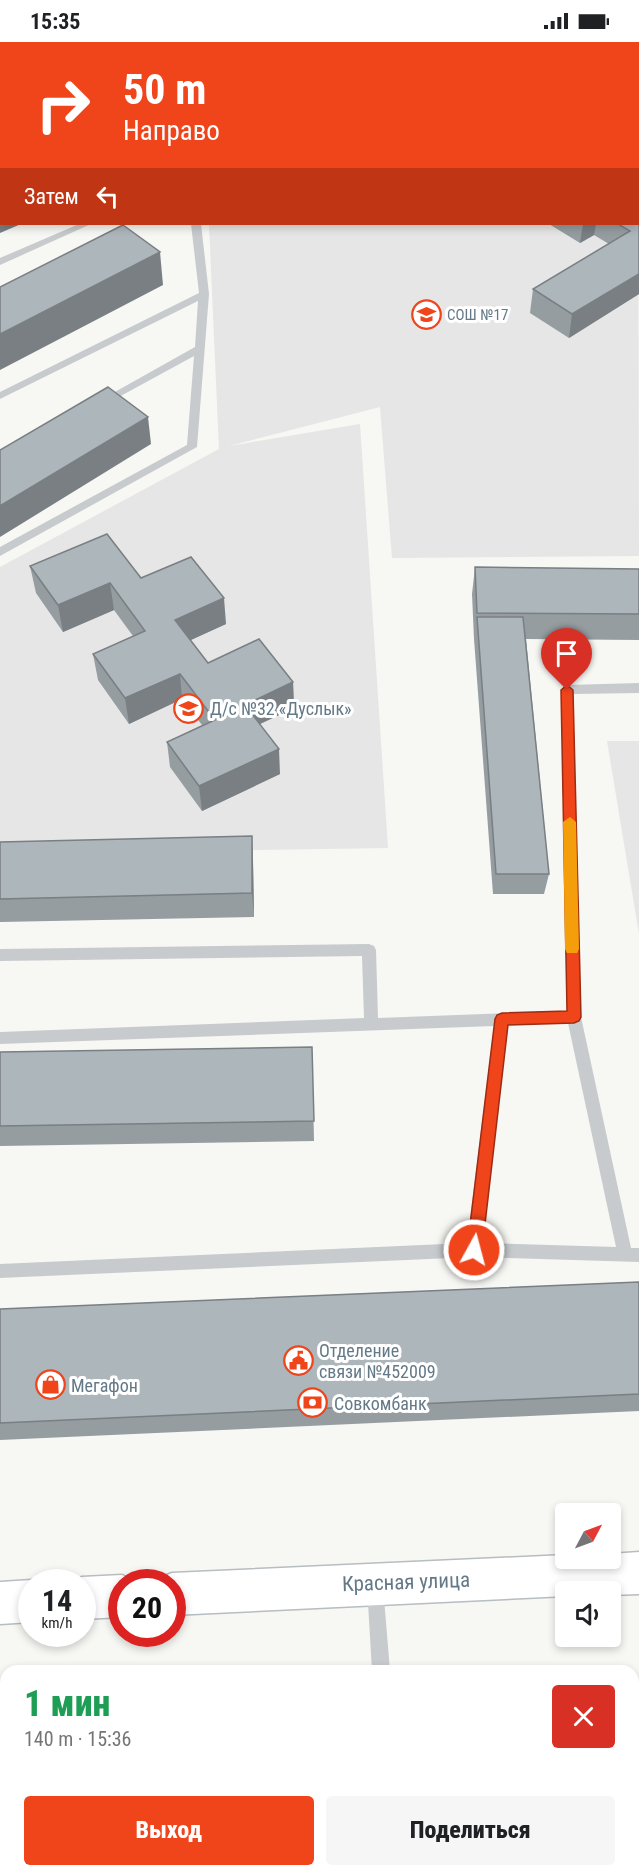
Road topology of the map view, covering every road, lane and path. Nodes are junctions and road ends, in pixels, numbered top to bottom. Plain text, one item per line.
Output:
1 (84, 225) edge
2 (196, 225) edge
3 (0, 262) edge
4 (204, 294) junction
5 (200, 348) junction
6 (0, 396) edge
7 (94, 406) edge
8 (0, 552) edge
9 (639, 688) edge
10 (0, 955) edge
11 (574, 1017) junction
12 (502, 1019) junction
13 (371, 1024) junction
14 (0, 1038) edge
15 (474, 1250) junction
16 (632, 1255) edge
17 (0, 1271) edge
18 (639, 1573) edge
19 (375, 1583) junction
20 (186, 1592) edge
21 (18, 1602) edge
22 (0, 1603) edge
23 (381, 1665) edge

1 - 3 lane
2 - 4 lane
4 - 5 lane
4 - 6 lane
5 - 7 lane
5 - 8 lane
9 - 11 lane
10 - 13 lane
11 - 12 lane
11 - 16 lane
12 - 13 lane
12 - 15 lane
13 - 14 lane
15 - 16 lane
15 - 17 lane
18 - 19 street, Красная улица
19 - 20 street, Красная улица
19 - 23 lane
21 - 22 street

